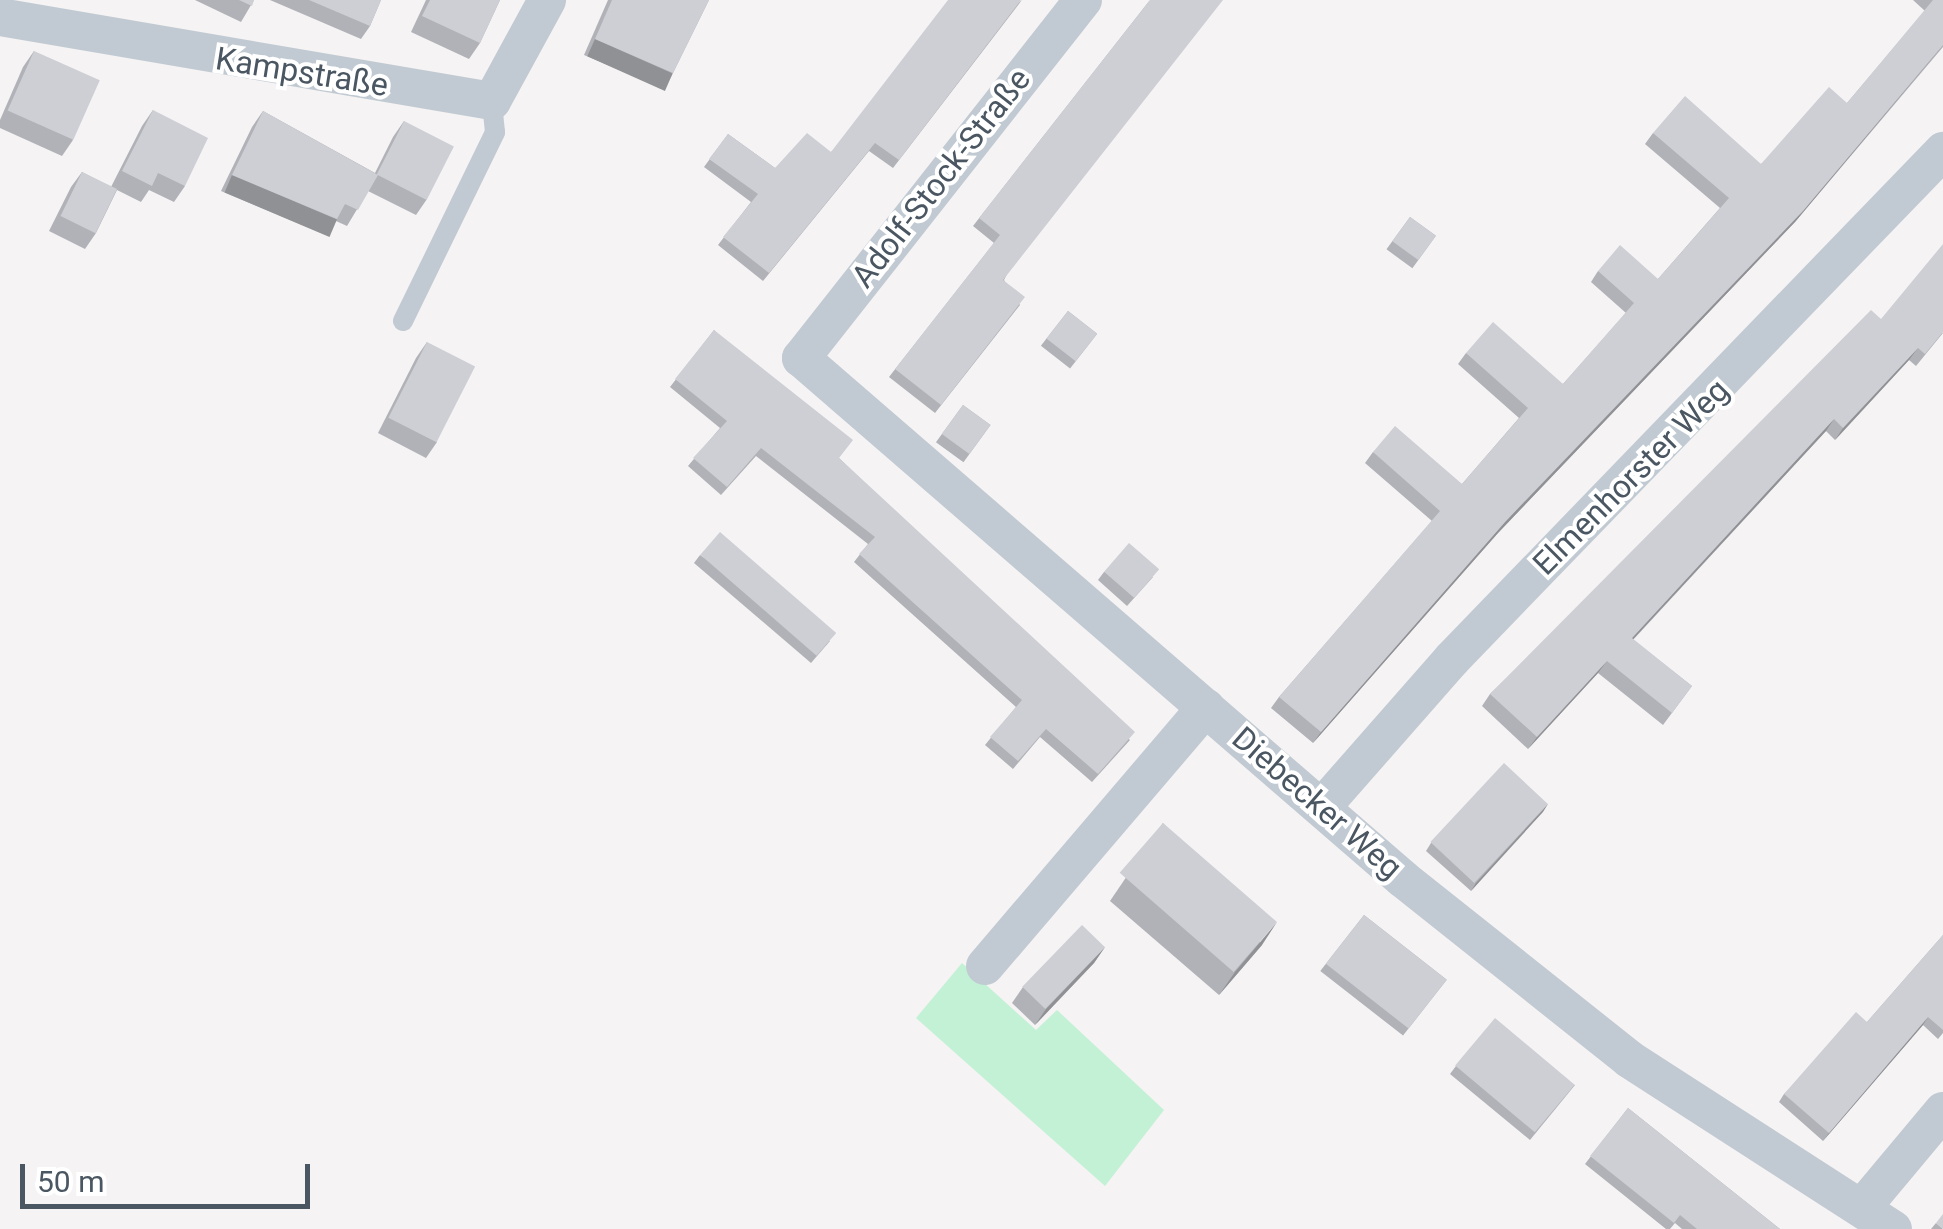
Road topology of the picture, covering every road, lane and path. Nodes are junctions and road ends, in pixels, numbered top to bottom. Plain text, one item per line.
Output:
1 (547, 0) edge
2 (1082, 0) edge
3 (0, 17) edge
4 (492, 101) junction
5 (1943, 151) edge
6 (402, 320) dead end
7 (801, 358) joint
8 (1206, 707) junction
9 (1322, 807) junction
10 (985, 966) dead end
11 (1943, 1111) edge
12 (1880, 1216) edge

1 - 4 street
2 - 7 street, Adolf-Stock-Straße
3 - 4 street, Kampstraße
4 - 6 lane
5 - 9 street, Elmenhorster Weg
7 - 8 street, Diebecker Weg
8 - 9 street, Diebecker Weg
8 - 10 street
9 - 12 street, Diebecker Weg
11 - 12 street

